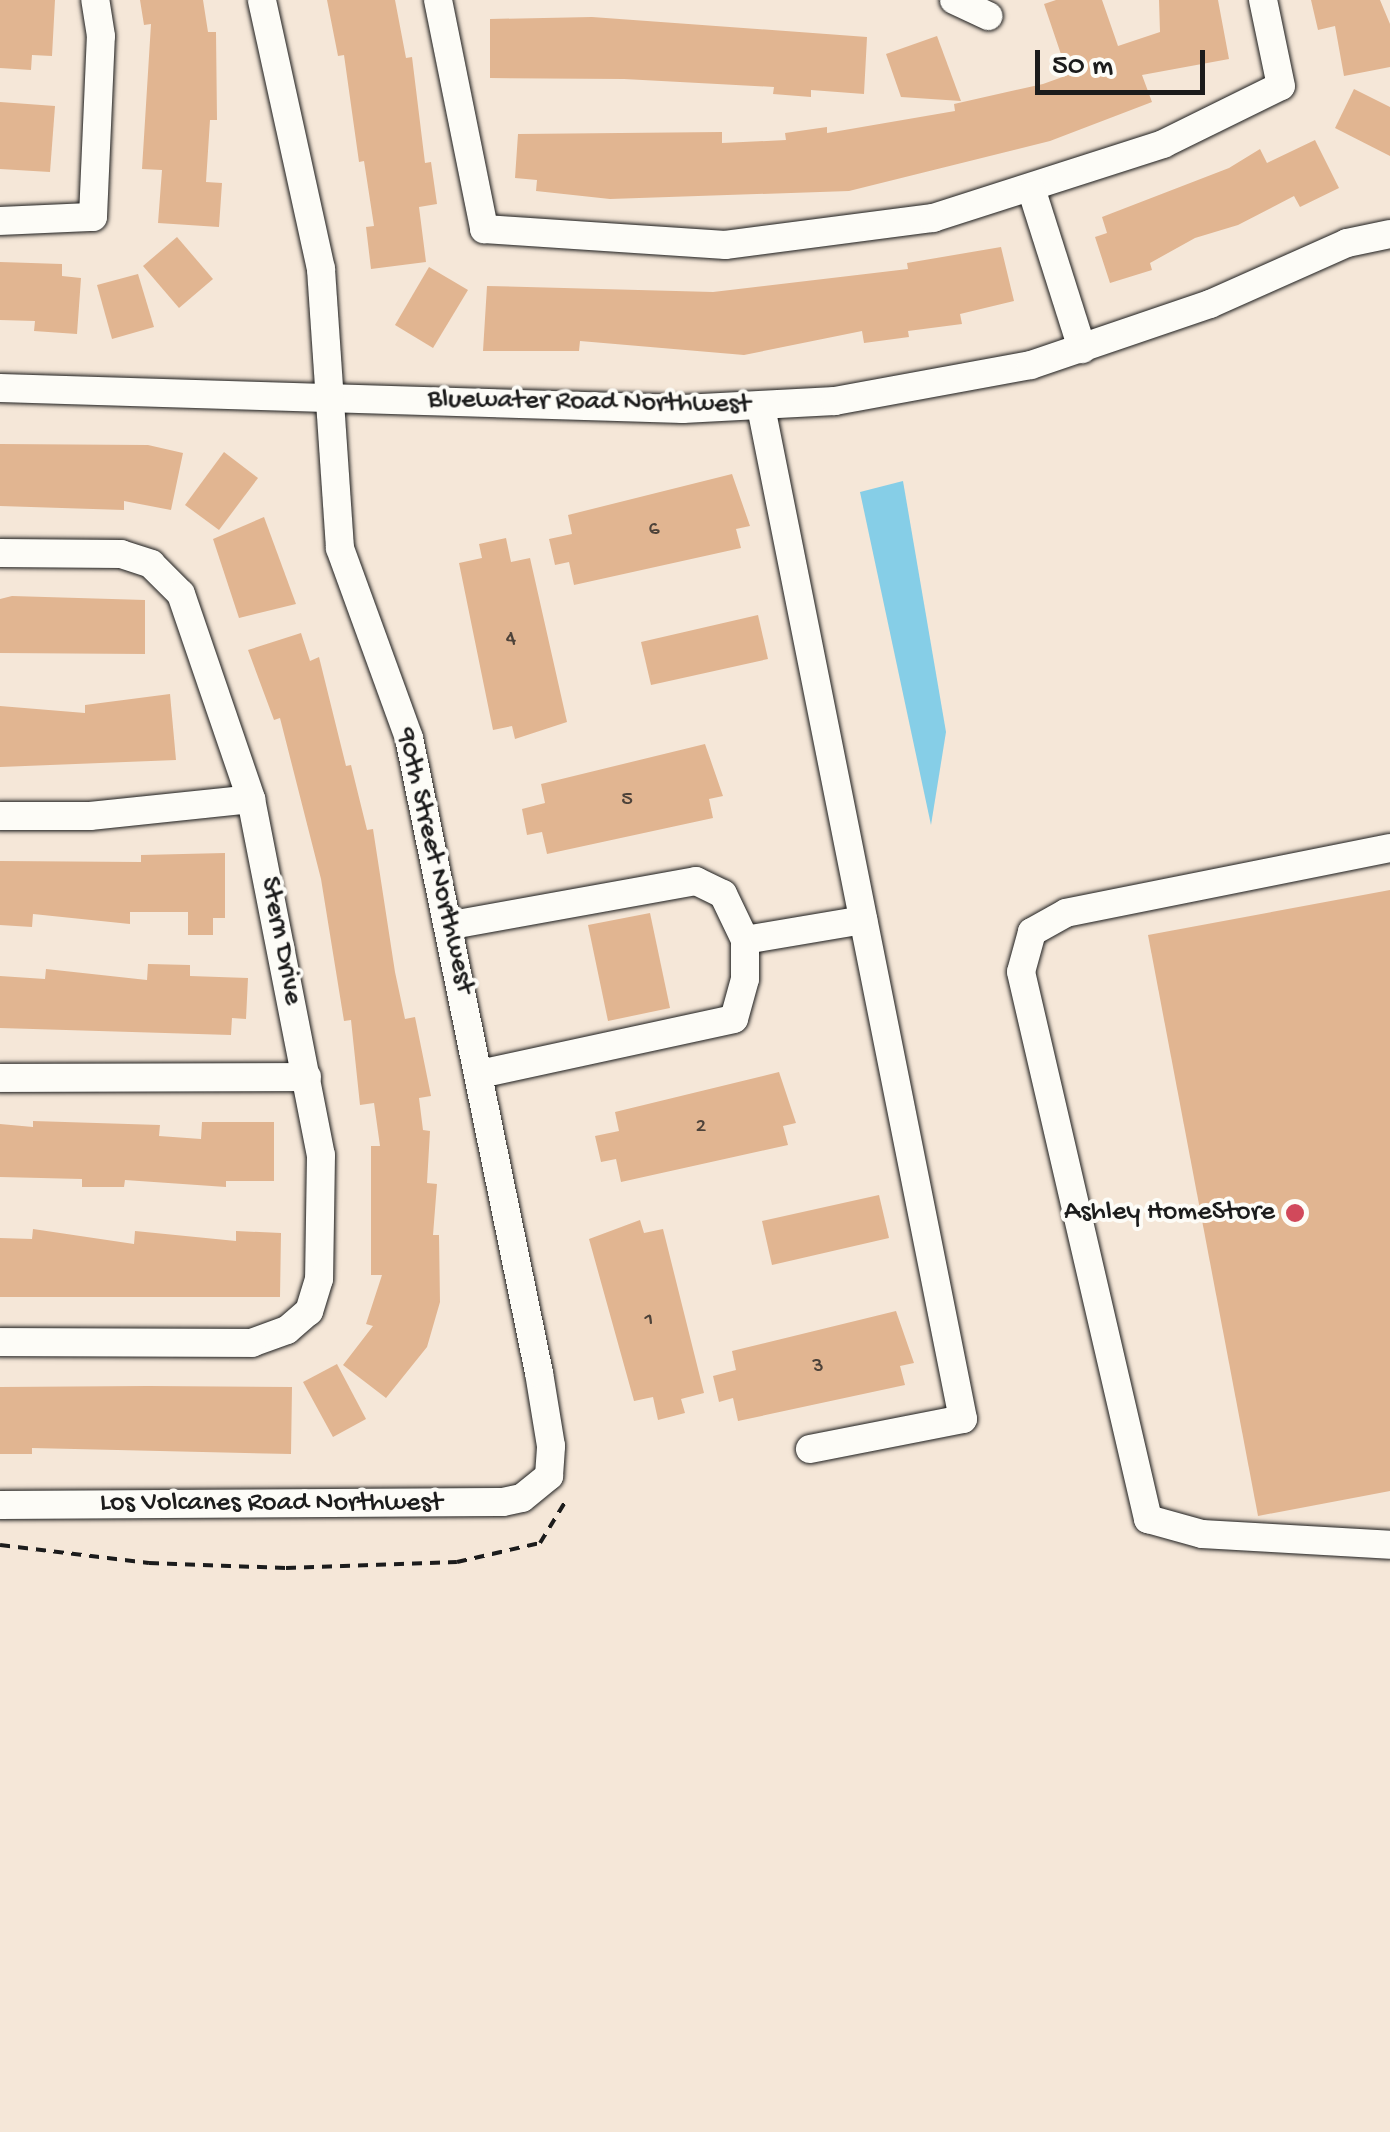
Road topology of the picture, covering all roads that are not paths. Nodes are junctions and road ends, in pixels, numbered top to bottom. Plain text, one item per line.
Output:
1 (95, 0) edge
2 (262, 0) edge
3 (438, 0) edge
4 (954, 0) edge
5 (1264, 0) edge
6 (989, 16) dead end
7 (1032, 191) junction
8 (0, 221) edge
9 (1390, 234) edge
10 (1082, 349) junction
11 (0, 388) edge
12 (332, 395) junction
13 (761, 407) junction
14 (0, 553) edge
15 (252, 799) junction
16 (0, 816) edge
17 (1390, 848) edge
18 (863, 920) junction
19 (452, 925) junction
20 (745, 940) junction
21 (480, 1074) junction
22 (307, 1077) junction
23 (0, 1078) edge
24 (0, 1342) edge
25 (810, 1449) dead end
26 (539, 1488) joint
27 (0, 1505) edge
28 (1390, 1546) edge

1 - 8 street
2 - 12 street, 90th Street Northwest
3 - 7 street
4 - 6 street
5 - 7 street
7 - 10 street
9 - 10 street, Bluewater Road Northwest
10 - 13 street, Bluewater Road Northwest
11 - 12 street, Bluewater Road Northwest
12 - 13 street, Bluewater Road Northwest
12 - 19 street, 90th Street Northwest
13 - 18 street
14 - 15 street, Stern Drive
15 - 16 street
15 - 22 street, Stern Drive
17 - 28 street
18 - 20 street
18 - 25 street
19 - 20 street
19 - 21 street, 90th Street Northwest
20 - 21 street
21 - 26 street, 90th Street Northwest
22 - 23 street
22 - 24 street, Stern Drive
26 - 27 street, Los Volcanes Road Northwest

